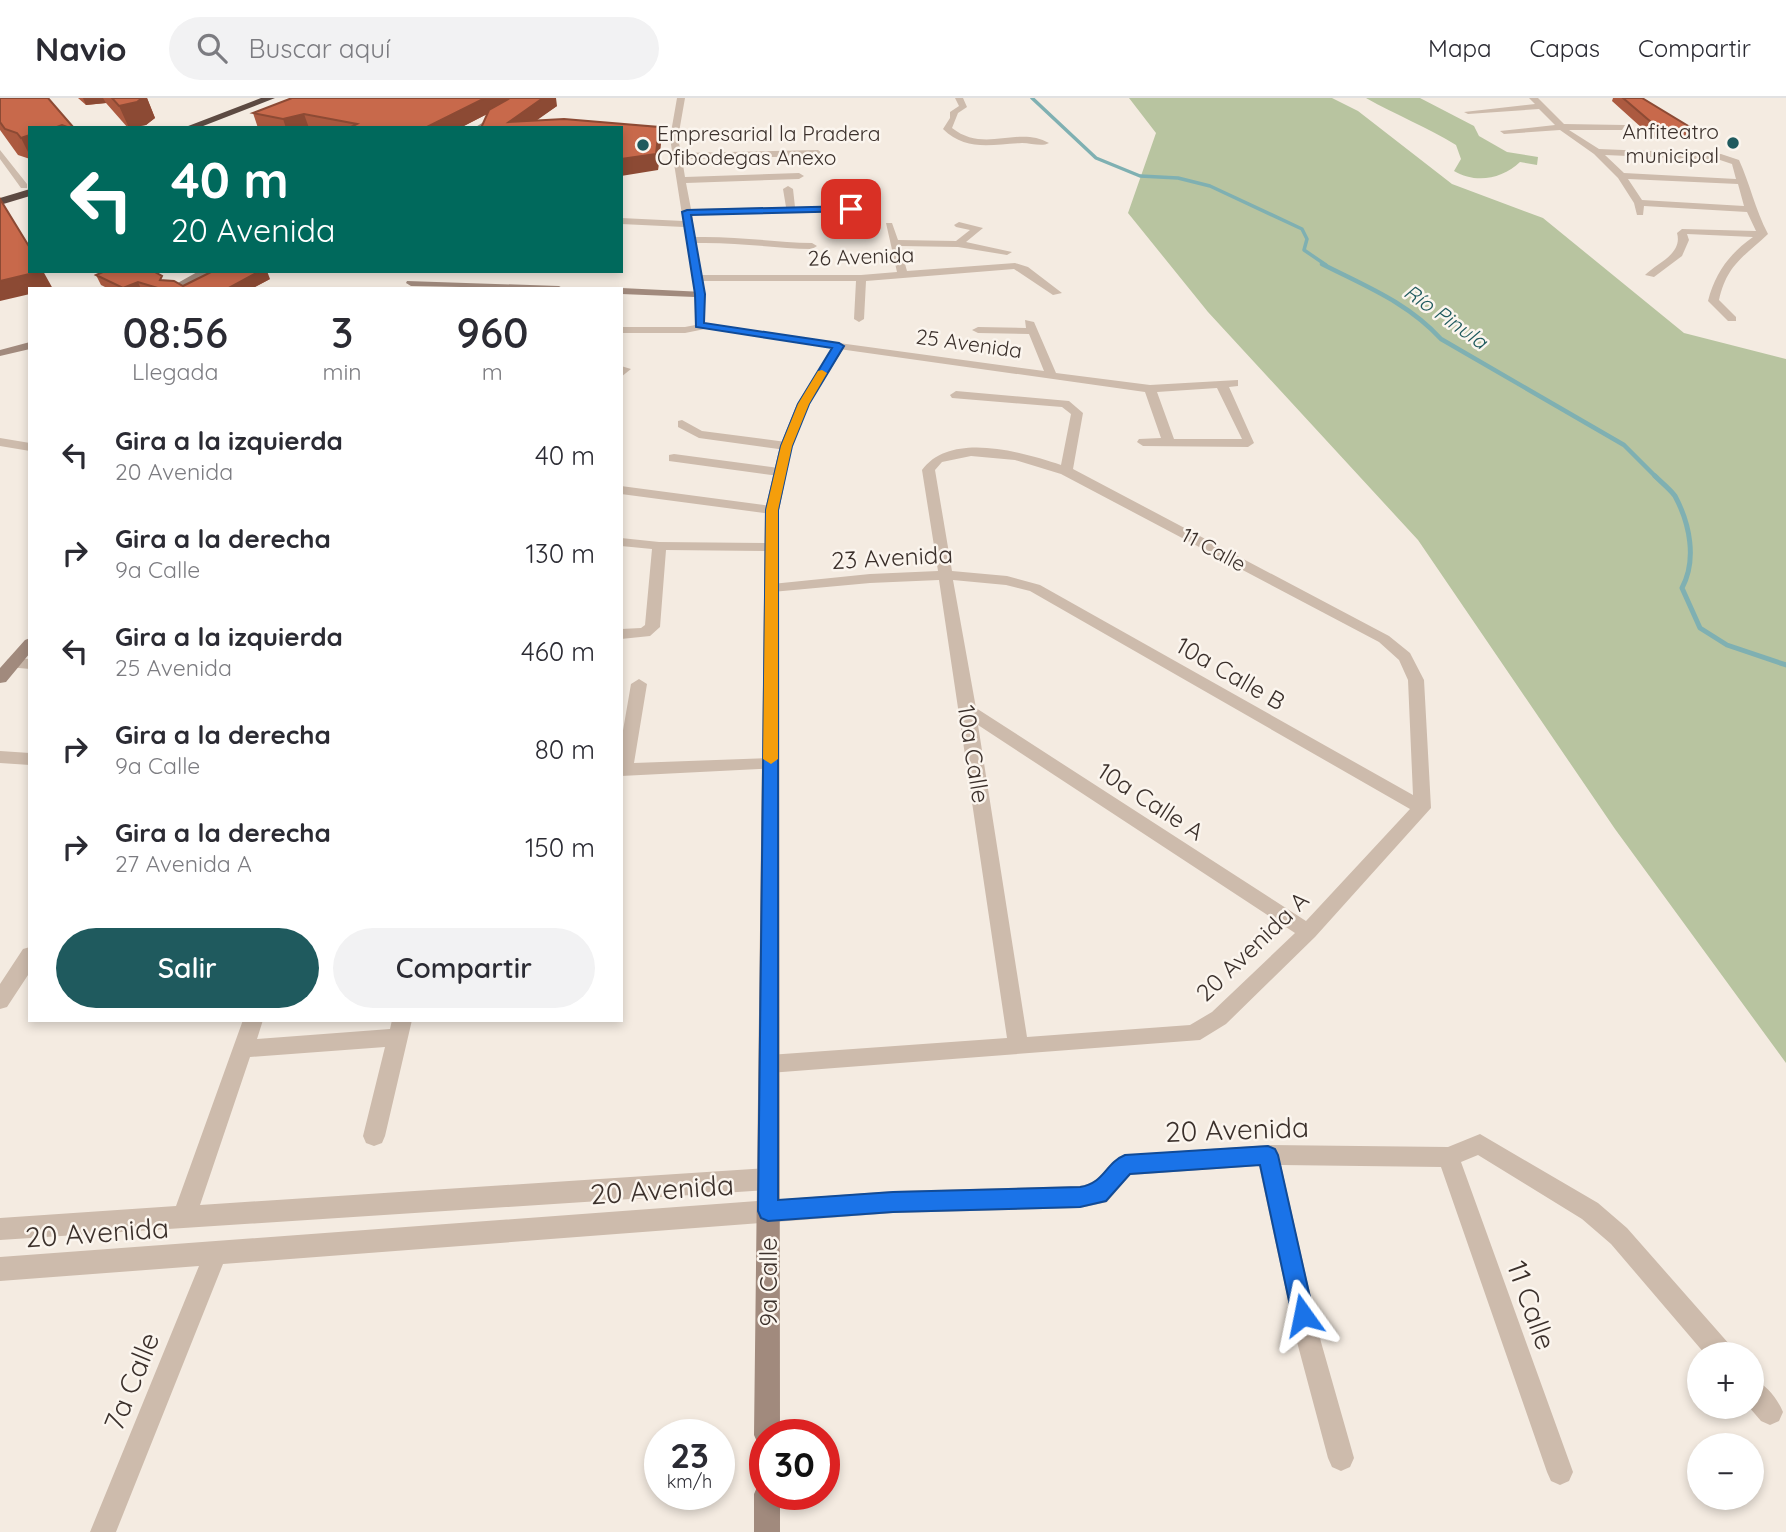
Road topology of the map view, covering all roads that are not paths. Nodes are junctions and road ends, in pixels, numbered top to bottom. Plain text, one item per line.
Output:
1 (270, 98) edge
2 (529, 98) edge
3 (680, 98) edge
4 (959, 98) edge
5 (1533, 98) edge
6 (283, 100) edge
7 (1541, 106) junction
8 (1468, 111) dead end
9 (193, 126) edge
10 (213, 126) edge
11 (481, 126) edge
12 (1561, 127) junction
13 (1622, 127) dead end
14 (1504, 131) dead end
15 (661, 137) edge
16 (674, 138) junction
17 (1045, 142) dead end
18 (1597, 152) junction
19 (0, 153) edge
20 (818, 153) dead end
21 (677, 156) junction
22 (774, 167) dead end
23 (693, 168) dead end
24 (720, 168) dead end
25 (680, 174) junction
26 (799, 176) dead end
27 (1622, 176) junction
28 (1744, 182) junction
29 (28, 187) edge
30 (788, 189) dead end
31 (0, 194) edge
32 (0, 202) edge
33 (872, 208) dead end
34 (1750, 209) junction
35 (790, 210) junction
36 (687, 212) junction
37 (623, 221) edge
38 (688, 224) junction
39 (889, 225) dead end
40 (959, 225) dead end
41 (1763, 234) junction
42 (690, 240) junction
43 (894, 243) junction
44 (958, 244) junction
45 (812, 246) dead end
46 (1007, 252) dead end
47 (204, 273) edge
48 (903, 275) junction
49 (1650, 275) dead end
50 (698, 278) junction
51 (861, 278) junction
52 (410, 286) edge
53 (176, 287) edge
54 (460, 287) edge
55 (623, 291) edge
56 (1057, 293) dead end
57 (700, 294) junction
58 (859, 318) dead end
59 (1732, 319) dead end
60 (703, 326) junction
61 (623, 330) edge
62 (978, 330) dead end
63 (28, 346) edge
64 (839, 346) junction
65 (0, 353) edge
66 (1051, 374) junction
67 (1150, 388) junction
68 (956, 395) dead end
69 (682, 424) dead end
70 (0, 442) edge
71 (1143, 442) dead end
72 (1169, 443) junction
73 (786, 446) junction
74 (28, 447) edge
75 (674, 458) dead end
76 (931, 464) joint
77 (1066, 471) junction
78 (779, 472) junction
79 (623, 490) edge
80 (772, 510) junction
81 (623, 542) edge
82 (659, 546) junction
83 (772, 547) junction
84 (944, 576) junction
85 (1015, 581) joint
86 (772, 588) junction
87 (623, 634) edge
88 (28, 645) edge
89 (13, 663) junction
90 (28, 664) edge
91 (0, 678) edge
92 (639, 684) dead end
93 (968, 711) junction
94 (0, 757) edge
95 (28, 759) edge
96 (771, 764) junction
97 (623, 770) edge
98 (1422, 808) junction
99 (1308, 932) junction
100 (28, 958) edge
101 (0, 1002) edge
102 (252, 1022) edge
103 (400, 1029) edge
104 (1018, 1044) junction
105 (243, 1049) junction
106 (769, 1064) junction
107 (374, 1136) dead end
108 (1268, 1155) junction
109 (1448, 1157) junction
110 (768, 1179) junction
111 (768, 1211) junction
112 (184, 1217) junction
113 (0, 1229) edge
114 (216, 1253) junction
115 (0, 1269) edge
116 (1711, 1342) edge
117 (1764, 1405) edge
118 (1770, 1412) dead end
119 (767, 1419) edge
120 (1341, 1458) dead end
121 (1560, 1472) dead end
122 (767, 1510) edge
123 (103, 1532) edge
124 (766, 1532) edge

1 - 9 highway
2 - 11 street
3 - 16 street
4 - 17 street
5 - 7 street
6 - 10 highway
7 - 8 street
7 - 12 street
12 - 13 street
12 - 14 street
12 - 18 street
15 - 16 street
16 - 21 street
18 - 27 street
18 - 28 street
19 - 29 street
20 - 21 street
21 - 25 street
22 - 24 street
23 - 25 street
25 - 26 street
25 - 36 street
27 - 28 street
27 - 34 street
28 - 34 street
29 - 31 highway
29 - 32 highway
30 - 35 street
33 - 35 street
34 - 41 street
35 - 36 street
36 - 38 street
37 - 38 street
38 - 42 street
39 - 43 street
40 - 44 street
41 - 49 street
41 - 59 street
42 - 45 street
42 - 50 street
43 - 44 street
43 - 48 street
44 - 46 street
47 - 53 street
48 - 51 street, 26 Avenida
48 - 56 street, 26 Avenida
50 - 51 street, 26 Avenida
50 - 57 street
51 - 58 street
52 - 54 street
55 - 57 street
57 - 60 street
60 - 61 street
60 - 64 street, 25 Avenida
62 - 66 street
63 - 65 street
64 - 66 street, 25 Avenida
64 - 73 street, 9a Calle
66 - 67 street, 25 Avenida
67 - 72 street
67 - 72 street, 25 Avenida
68 - 77 street
69 - 73 street
70 - 74 street
71 - 72 street
73 - 78 street, 9a Calle
75 - 78 street
76 - 77 street, 11 Calle
76 - 84 street, 10a Calle
77 - 98 street, 11 Calle
78 - 80 street, 9a Calle
79 - 80 street
80 - 83 street, 9a Calle
81 - 82 street
82 - 83 street
82 - 87 street
83 - 86 street, 9a Calle
84 - 85 street, 23 Avenida
84 - 86 street, 23 Avenida
84 - 93 street, 10a Calle
85 - 98 street, 10a Calle B
86 - 96 street, 9a Calle
88 - 89 street
89 - 90 street
89 - 91 street
92 - 97 street
93 - 99 street, 10a Calle A
93 - 104 street, 10a Calle
94 - 95 street
96 - 97 street
96 - 106 street, 9a Calle
98 - 99 street, 20 Avenida A
99 - 104 street, 20 Avenida A
100 - 101 street
102 - 105 street
103 - 105 street
103 - 107 street
104 - 106 street, 20 Avenida A
105 - 112 street
106 - 110 street, 9a Calle
108 - 109 street, 20 Avenida
108 - 111 street, 20 Avenida
108 - 120 street
109 - 116 street, 20 Avenida
109 - 121 street, 11 Calle
110 - 111 street, 9a Calle
110 - 112 street, 20 Avenida
111 - 114 street, 20 Avenida
111 - 119 street, 9a Calle
112 - 113 street, 20 Avenida
114 - 115 street, 20 Avenida
114 - 123 street, 7a Calle
117 - 118 street
122 - 124 street

